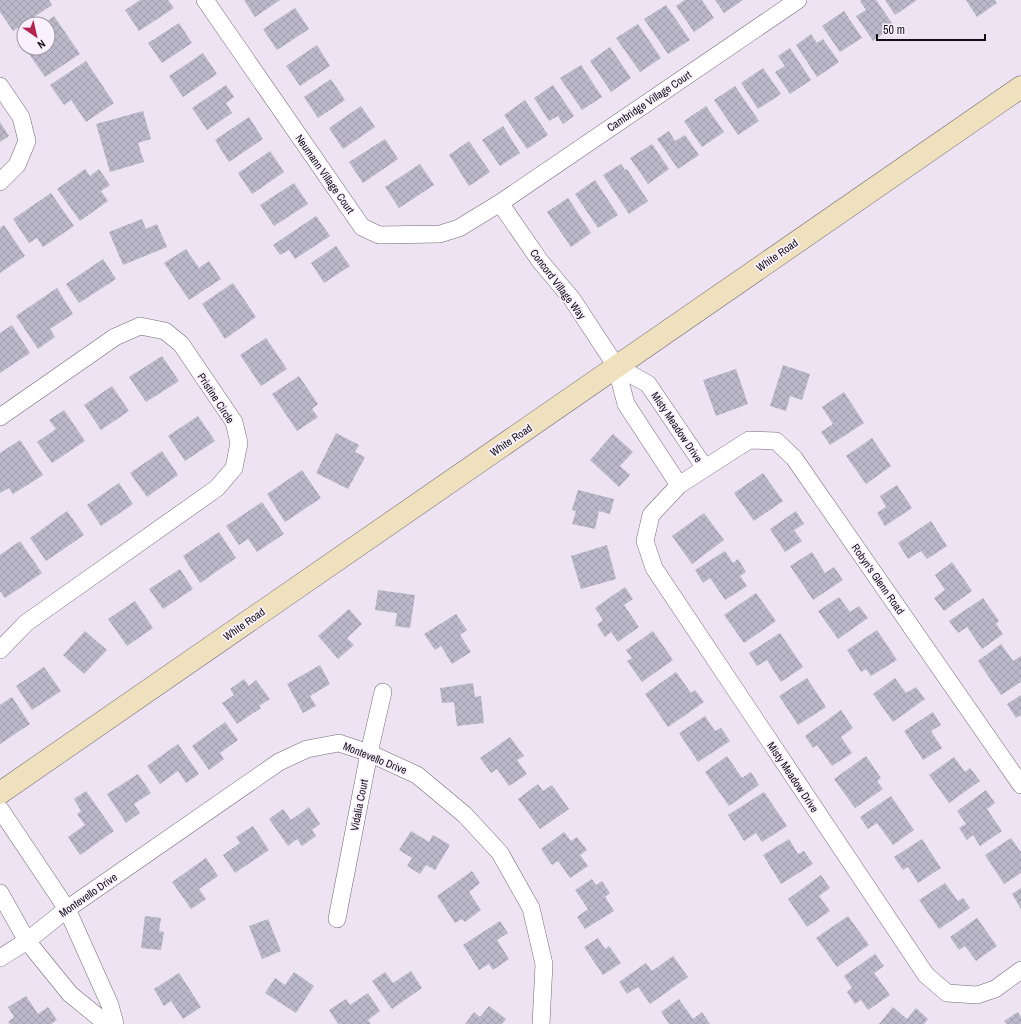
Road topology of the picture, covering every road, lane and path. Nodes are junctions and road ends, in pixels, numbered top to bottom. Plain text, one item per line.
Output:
1 (205, 0) edge
2 (798, 0) edge
3 (0, 86) edge
4 (1021, 87) edge
5 (0, 182) edge
6 (500, 203) junction
7 (616, 366) junction
8 (0, 417) edge
9 (705, 468) junction
10 (679, 485) junction
11 (0, 650) edge
12 (383, 692) dead end
13 (369, 753) junction
14 (1021, 785) edge
15 (0, 792) edge
16 (0, 809) edge
17 (0, 893) edge
18 (67, 909) junction
19 (337, 919) dead end
20 (27, 940) junction
21 (0, 958) edge
22 (1021, 970) edge
23 (107, 1024) edge
24 (115, 1024) edge
25 (541, 1024) edge

1 - 6 street, Neumann Village Court
2 - 6 street, Cambridge Village Court
3 - 5 street
4 - 7 street, White Road
6 - 7 street, Concord Village Way
7 - 9 street, Misty Meadow Drive
7 - 10 street
7 - 15 street, White Road
8 - 11 street, Pristine Circle
9 - 10 street, Misty Meadow Drive
9 - 14 street, Robyn's Glenn Road
10 - 22 street, Misty Meadow Drive
12 - 13 street, Vidalia Court
13 - 18 street, Montevello Drive
13 - 19 street, Vidalia Court
13 - 25 street, Montevello Drive
16 - 18 street
17 - 20 street
18 - 20 street, Montevello Drive
18 - 24 street
20 - 21 street, Montevello Drive
20 - 23 street

